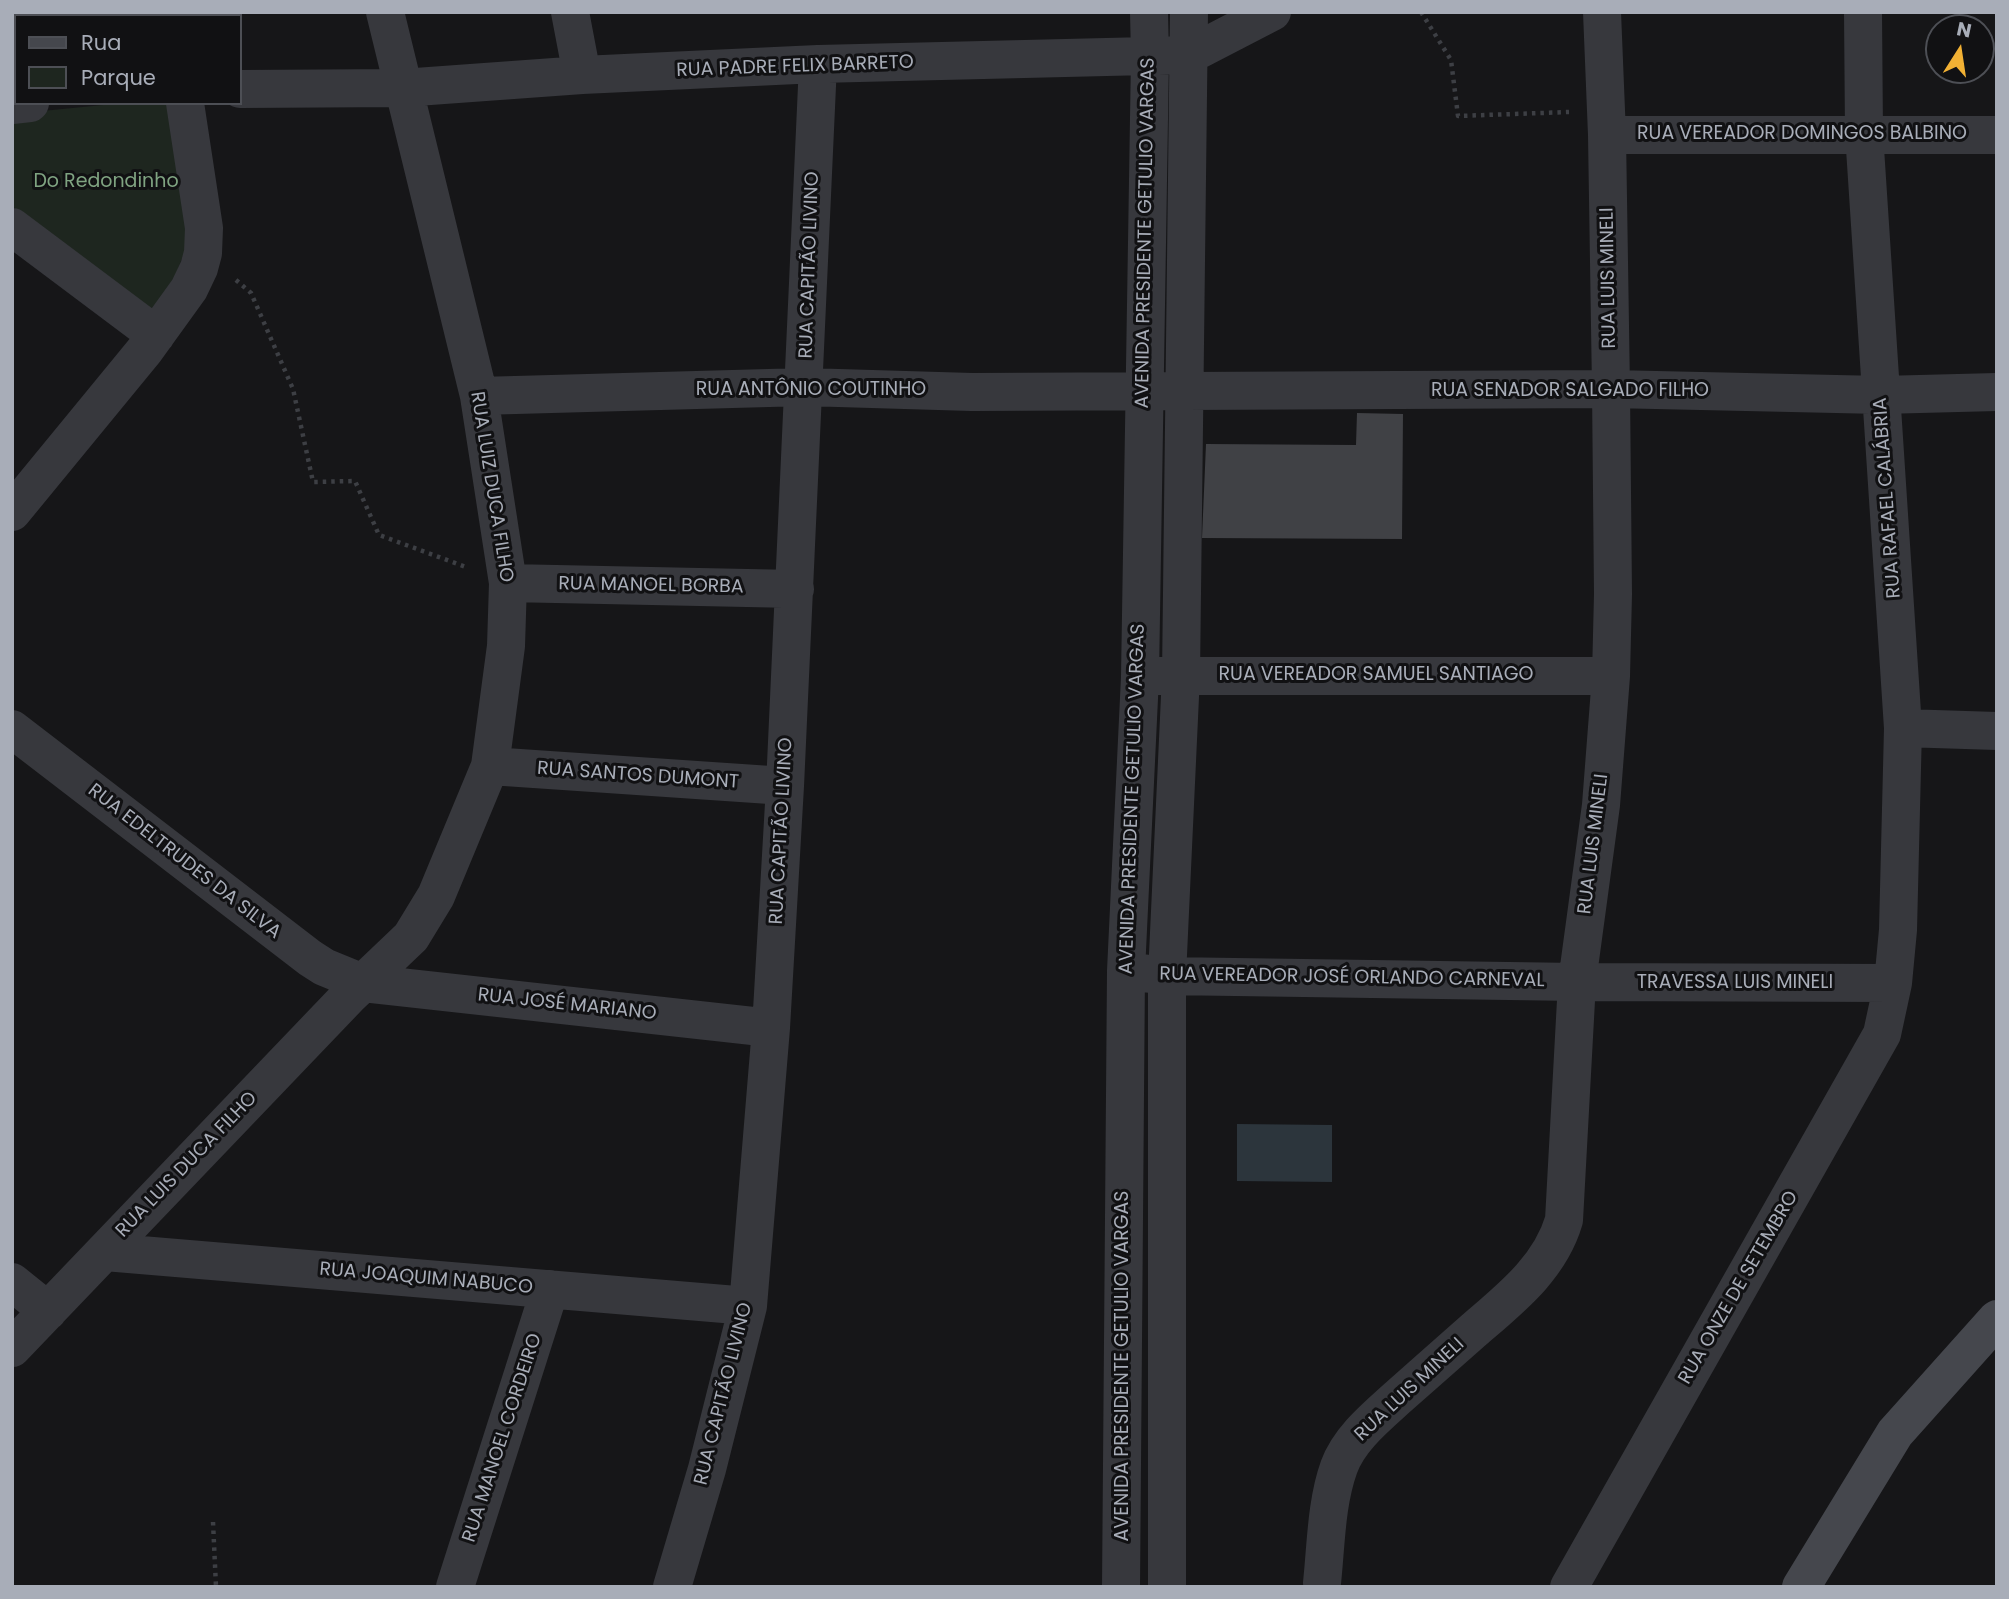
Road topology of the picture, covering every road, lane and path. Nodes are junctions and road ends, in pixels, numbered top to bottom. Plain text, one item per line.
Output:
1 (385, 12) edge
2 (570, 12) edge
3 (1149, 12) edge
4 (1189, 12) edge
5 (1272, 12) edge
6 (1421, 12) edge
7 (1602, 12) edge
8 (1863, 12) edge
9 (1189, 55) junction
10 (1150, 56) junction
11 (818, 64) junction
12 (582, 75) junction
13 (402, 88) junction
14 (242, 89) edge
15 (185, 105) edge
16 (1606, 123) junction
17 (1864, 133) junction
18 (1997, 135) edge
19 (12, 227) edge
20 (203, 253) junction
21 (156, 335) junction
22 (805, 387) junction
23 (1611, 389) junction
24 (1143, 391) junction
25 (1184, 392) junction
26 (1997, 392) edge
27 (1881, 395) junction
28 (479, 396) junction
29 (12, 512) edge
30 (508, 583) junction
31 (794, 589) junction
32 (1181, 675) junction
33 (1611, 676) junction
34 (1140, 677) junction
35 (1903, 728) junction
36 (12, 729) edge
37 (1997, 731) edge
38 (490, 766) junction
39 (785, 786) junction
40 (1126, 971) junction
41 (1167, 976) junction
42 (1577, 982) junction
43 (363, 983) junction
44 (1893, 983) junction
45 (771, 1028) junction
46 (105, 1252) junction
47 (12, 1282) edge
48 (550, 1289) junction
49 (748, 1306) junction
50 (48, 1311) junction
51 (1997, 1319) edge
52 (12, 1348) edge
53 (213, 1522) dead end
54 (1322, 1583) dead end
55 (216, 1587) edge
56 (455, 1587) edge
57 (672, 1587) edge
58 (1121, 1587) edge
59 (1167, 1587) edge
60 (1569, 1587) edge
61 (1801, 1587) edge

1 - 13 street, RUA LUIZ DUCA FILHO
2 - 12 street
3 - 10 street, AVENIDA PRESIDENTE GETULIO VARGAS
4 - 9 street, AVENIDA PRESIDENTE GETULIO VARGAS
5 - 9 street
6 - 16 path
7 - 16 street, RUA LUIS MINELI
8 - 17 street, RUA RAFAEL CALÁBRIA
9 - 10 street, RUA PADRE FELIX BARRETO
9 - 25 street, AVENIDA PRESIDENTE GETULIO VARGAS
10 - 11 street, RUA PADRE FELIX BARRETO
10 - 24 street, AVENIDA PRESIDENTE GETULIO VARGAS
11 - 12 street, RUA PADRE FELIX BARRETO
11 - 22 street, RUA CAPITÃO LIVINO
12 - 13 street, RUA PADRE FELIX BARRETO
13 - 14 street, RUA PADRE FELIX BARRETO
13 - 28 street, RUA LUIZ DUCA FILHO
15 - 20 street
16 - 17 street, RUA VEREADOR DOMINGOS BALBINO
16 - 23 street, RUA LUIS MINELI
17 - 18 street, RUA VEREADOR DOMINGOS BALBINO
17 - 27 street, RUA RAFAEL CALÁBRIA
19 - 21 street
20 - 21 street
20 - 30 path
21 - 29 street
22 - 24 street, RUA ANTÔNIO COUTINHO
22 - 28 street, RUA ANTÔNIO COUTINHO
22 - 31 street, RUA CAPITÃO LIVINO
23 - 25 street, RUA SENADOR SALGADO FILHO
23 - 27 street, RUA SENADOR SALGADO FILHO
23 - 33 street, RUA LUIS MINELI
24 - 25 street, RUA SENADOR SALGADO FILHO
24 - 34 street, AVENIDA PRESIDENTE GETULIO VARGAS
25 - 32 street, AVENIDA PRESIDENTE GETULIO VARGAS
26 - 27 street, RUA SENADOR SALGADO FILHO
27 - 35 street, RUA RAFAEL CALÁBRIA
28 - 30 street, RUA LUIZ DUCA FILHO
30 - 31 street, RUA MANOEL BORBA
30 - 38 street, RUA LUIZ DUCA FILHO
31 - 39 street, RUA CAPITÃO LIVINO
32 - 33 street, RUA VEREADOR SAMUEL SANTIAGO
32 - 34 street, RUA VEREADOR SAMUEL SANTIAGO
32 - 41 street, AVENIDA PRESIDENTE GETULIO VARGAS
33 - 42 street, RUA LUIS MINELI
34 - 40 street, AVENIDA PRESIDENTE GETULIO VARGAS
35 - 37 street
35 - 44 street, RUA RAFAEL CALÁBRIA
36 - 43 street, RUA EDELTRUDES DA SILVA
38 - 39 street, RUA SANTOS DUMONT
38 - 43 street, RUA LUIZ DUCA FILHO
39 - 45 street, RUA CAPITÃO LIVINO
40 - 41 street, RUA VEREADOR JOSÉ ORLANDO CARNEVAL
40 - 58 street, AVENIDA PRESIDENTE GETULIO VARGAS
41 - 42 street, RUA VEREADOR JOSÉ ORLANDO CARNEVAL
41 - 59 street, AVENIDA PRESIDENTE GETULIO VARGAS
42 - 44 street, TRAVESSA LUIS MINELI
42 - 54 street, RUA LUIS MINELI
43 - 45 street, RUA JOSÉ MARIANO
43 - 46 street, RUA LUIS DUCA FILHO
44 - 60 street, RUA ONZE DE SETEMBRO
45 - 49 street, RUA CAPITÃO LIVINO
46 - 48 street, RUA JOAQUIM NABUCO
46 - 50 street, RUA LUIS DUCA FILHO
47 - 50 street
48 - 49 street, RUA JOAQUIM NABUCO
48 - 56 street, RUA MANOEL CORDEIRO
49 - 57 street, RUA CAPITÃO LIVINO
50 - 52 street, RUA LUIS DUCA FILHO
51 - 61 street
53 - 55 path

